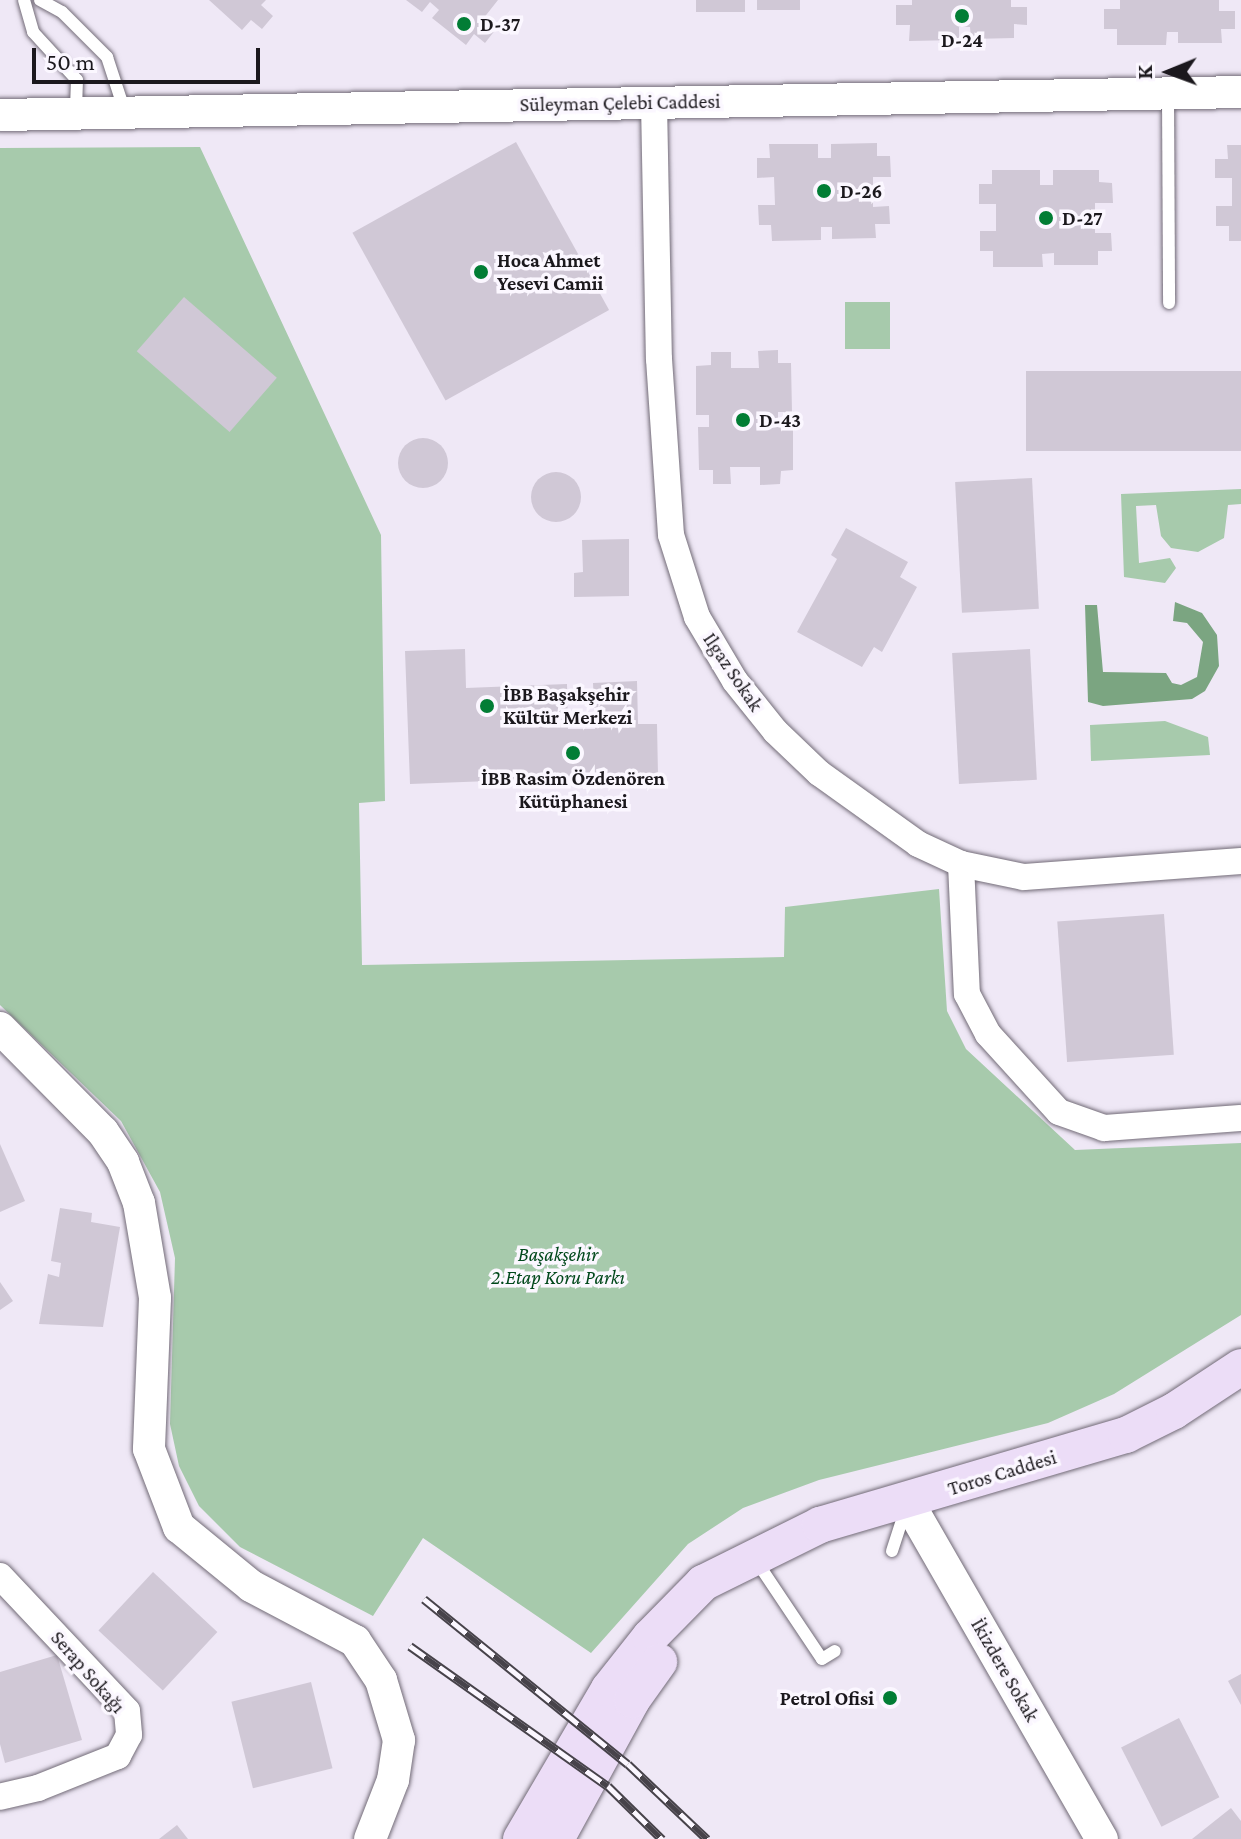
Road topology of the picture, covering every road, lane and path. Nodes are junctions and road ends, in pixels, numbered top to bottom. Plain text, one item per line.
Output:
1 (24, 0) edge
2 (40, 0) edge
3 (1241, 92) edge
4 (1168, 94) junction
5 (654, 103) junction
6 (125, 112) junction
7 (76, 113) junction
8 (0, 115) edge
9 (1169, 303) dead end
10 (1241, 861) edge
11 (961, 864) junction
12 (0, 1028) edge
13 (1241, 1118) edge
14 (1241, 1367) edge
15 (908, 1502) junction
16 (892, 1551) dead end
17 (753, 1556) junction
18 (0, 1576) edge
19 (835, 1651) dead end
20 (0, 1797) edge
21 (370, 1839) edge
22 (521, 1839) edge
23 (556, 1839) edge
24 (1102, 1839) edge

1 - 7 lane
2 - 6 lane
3 - 4 street, Süleyman Çelebi Caddesi
4 - 5 street, Süleyman Çelebi Caddesi
4 - 9 lane
5 - 6 street, Süleyman Çelebi Caddesi
5 - 11 street, Ilgaz Sokak
6 - 7 street, Süleyman Çelebi Caddesi
7 - 8 street, Süleyman Çelebi Caddesi
10 - 11 street, Ilgaz Sokak
11 - 13 street
12 - 21 street
14 - 15 main road, Toros Caddesi
15 - 16 lane
15 - 17 main road, Toros Caddesi
15 - 24 street, İkizdere Sokak
17 - 19 lane
17 - 22 main road, Toros Caddesi
17 - 23 main road, Toros Caddesi
18 - 20 street, Serap Sokağı

